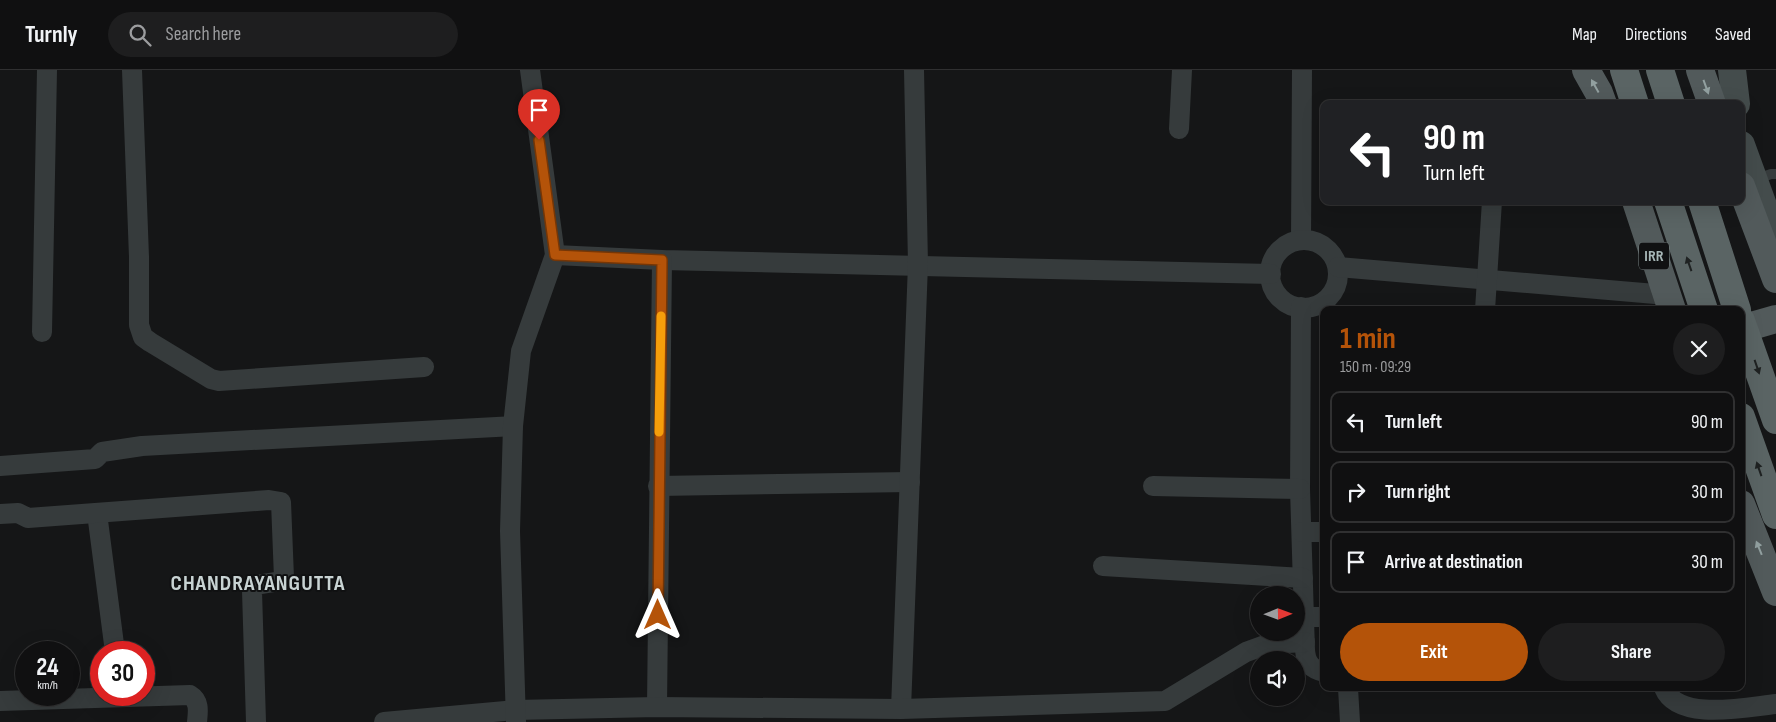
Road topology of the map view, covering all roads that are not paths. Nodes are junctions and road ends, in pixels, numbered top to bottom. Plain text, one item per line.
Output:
1 (47, 70) edge
2 (132, 70) edge
3 (530, 70) edge
4 (914, 70) edge
5 (1182, 70) edge
6 (1302, 70) edge
7 (1586, 70) edge
8 (1624, 70) edge
9 (1660, 70) edge
10 (1700, 70) edge
11 (1732, 70) edge
12 (1602, 100) edge
13 (1634, 100) edge
14 (1670, 100) edge
15 (1711, 100) edge
16 (1736, 100) edge
17 (1179, 129) dead end
18 (1745, 157) edge
19 (1753, 181) edge
20 (1492, 205) edge
21 (1637, 205) edge
22 (1669, 205) edge
23 (1703, 205) edge
24 (1301, 240) junction
25 (1776, 241) edge
26 (555, 255) junction
27 (662, 260) junction
28 (918, 264) junction
29 (1338, 267) junction
30 (1775, 273) edge
31 (1271, 274) junction
32 (1487, 280) junction
33 (1670, 302) edge
34 (1486, 306) edge
35 (1703, 306) edge
36 (1737, 306) edge
37 (1301, 308) junction
38 (1776, 319) edge
39 (1745, 328) edge
40 (42, 332) dead end
41 (1745, 332) edge
42 (424, 367) dead end
43 (1776, 420) edge
44 (513, 426) junction
45 (1745, 428) edge
46 (0, 466) edge
47 (910, 482) junction
48 (658, 486) junction
49 (1153, 486) dead end
50 (1300, 488) junction
51 (97, 513) junction
52 (0, 514) edge
53 (1776, 515) edge
54 (1745, 516) edge
55 (1302, 532) junction
56 (1320, 532) edge
57 (1103, 566) dead end
58 (1303, 578) junction
59 (1776, 592) edge
60 (1314, 617) edge
61 (114, 641) edge
62 (1305, 642) junction
63 (1320, 670) edge
64 (1348, 691) edge
65 (1665, 691) edge
66 (155, 696) edge
67 (90, 697) edge
68 (0, 701) edge
69 (1776, 704) edge
70 (657, 707) junction
71 (901, 708) junction
72 (516, 716) edge
73 (197, 722) edge
74 (256, 722) edge
75 (384, 722) edge
76 (1350, 722) edge

1 - 40 street
2 - 42 street
3 - 26 street
4 - 28 street
5 - 17 street
6 - 24 street
12 -> 7 main road
8 - 13 highway
9 - 14 highway
10 -> 15 main road
11 - 16 main road
18 - 19 main road
19 - 25 main road
19 - 30 main road
20 - 32 street
21 - 33 main road, IRR
35 -> 22 highway, IRR
23 - 36 highway
24 - 29 street
24 - 31 street
26 - 27 street
26 - 44 street
27 - 28 street
27 - 48 street
28 - 31 street
28 - 47 street
29 - 32 street
29 - 37 street
31 - 37 street
32 - 33 street
32 - 34 street
37 - 50 street
38 - 39 main road
41 -> 43 highway, bridge
44 - 46 street
44 - 72 street
53 -> 45 highway
47 - 48 street
47 - 71 street
48 - 70 street
49 - 50 street
50 - 55 street
51 - 52 street
51 - 61 street
51 - 74 street
59 -> 54 main road
55 - 56 street
55 - 58 street
57 - 58 street
58 - 60 street
60 - 62 street
62 - 63 street
62 - 71 street
64 - 76 street
65 - 69 street
66 - 73 street
67 - 68 street
70 - 71 street
70 - 72 street
72 - 75 street

